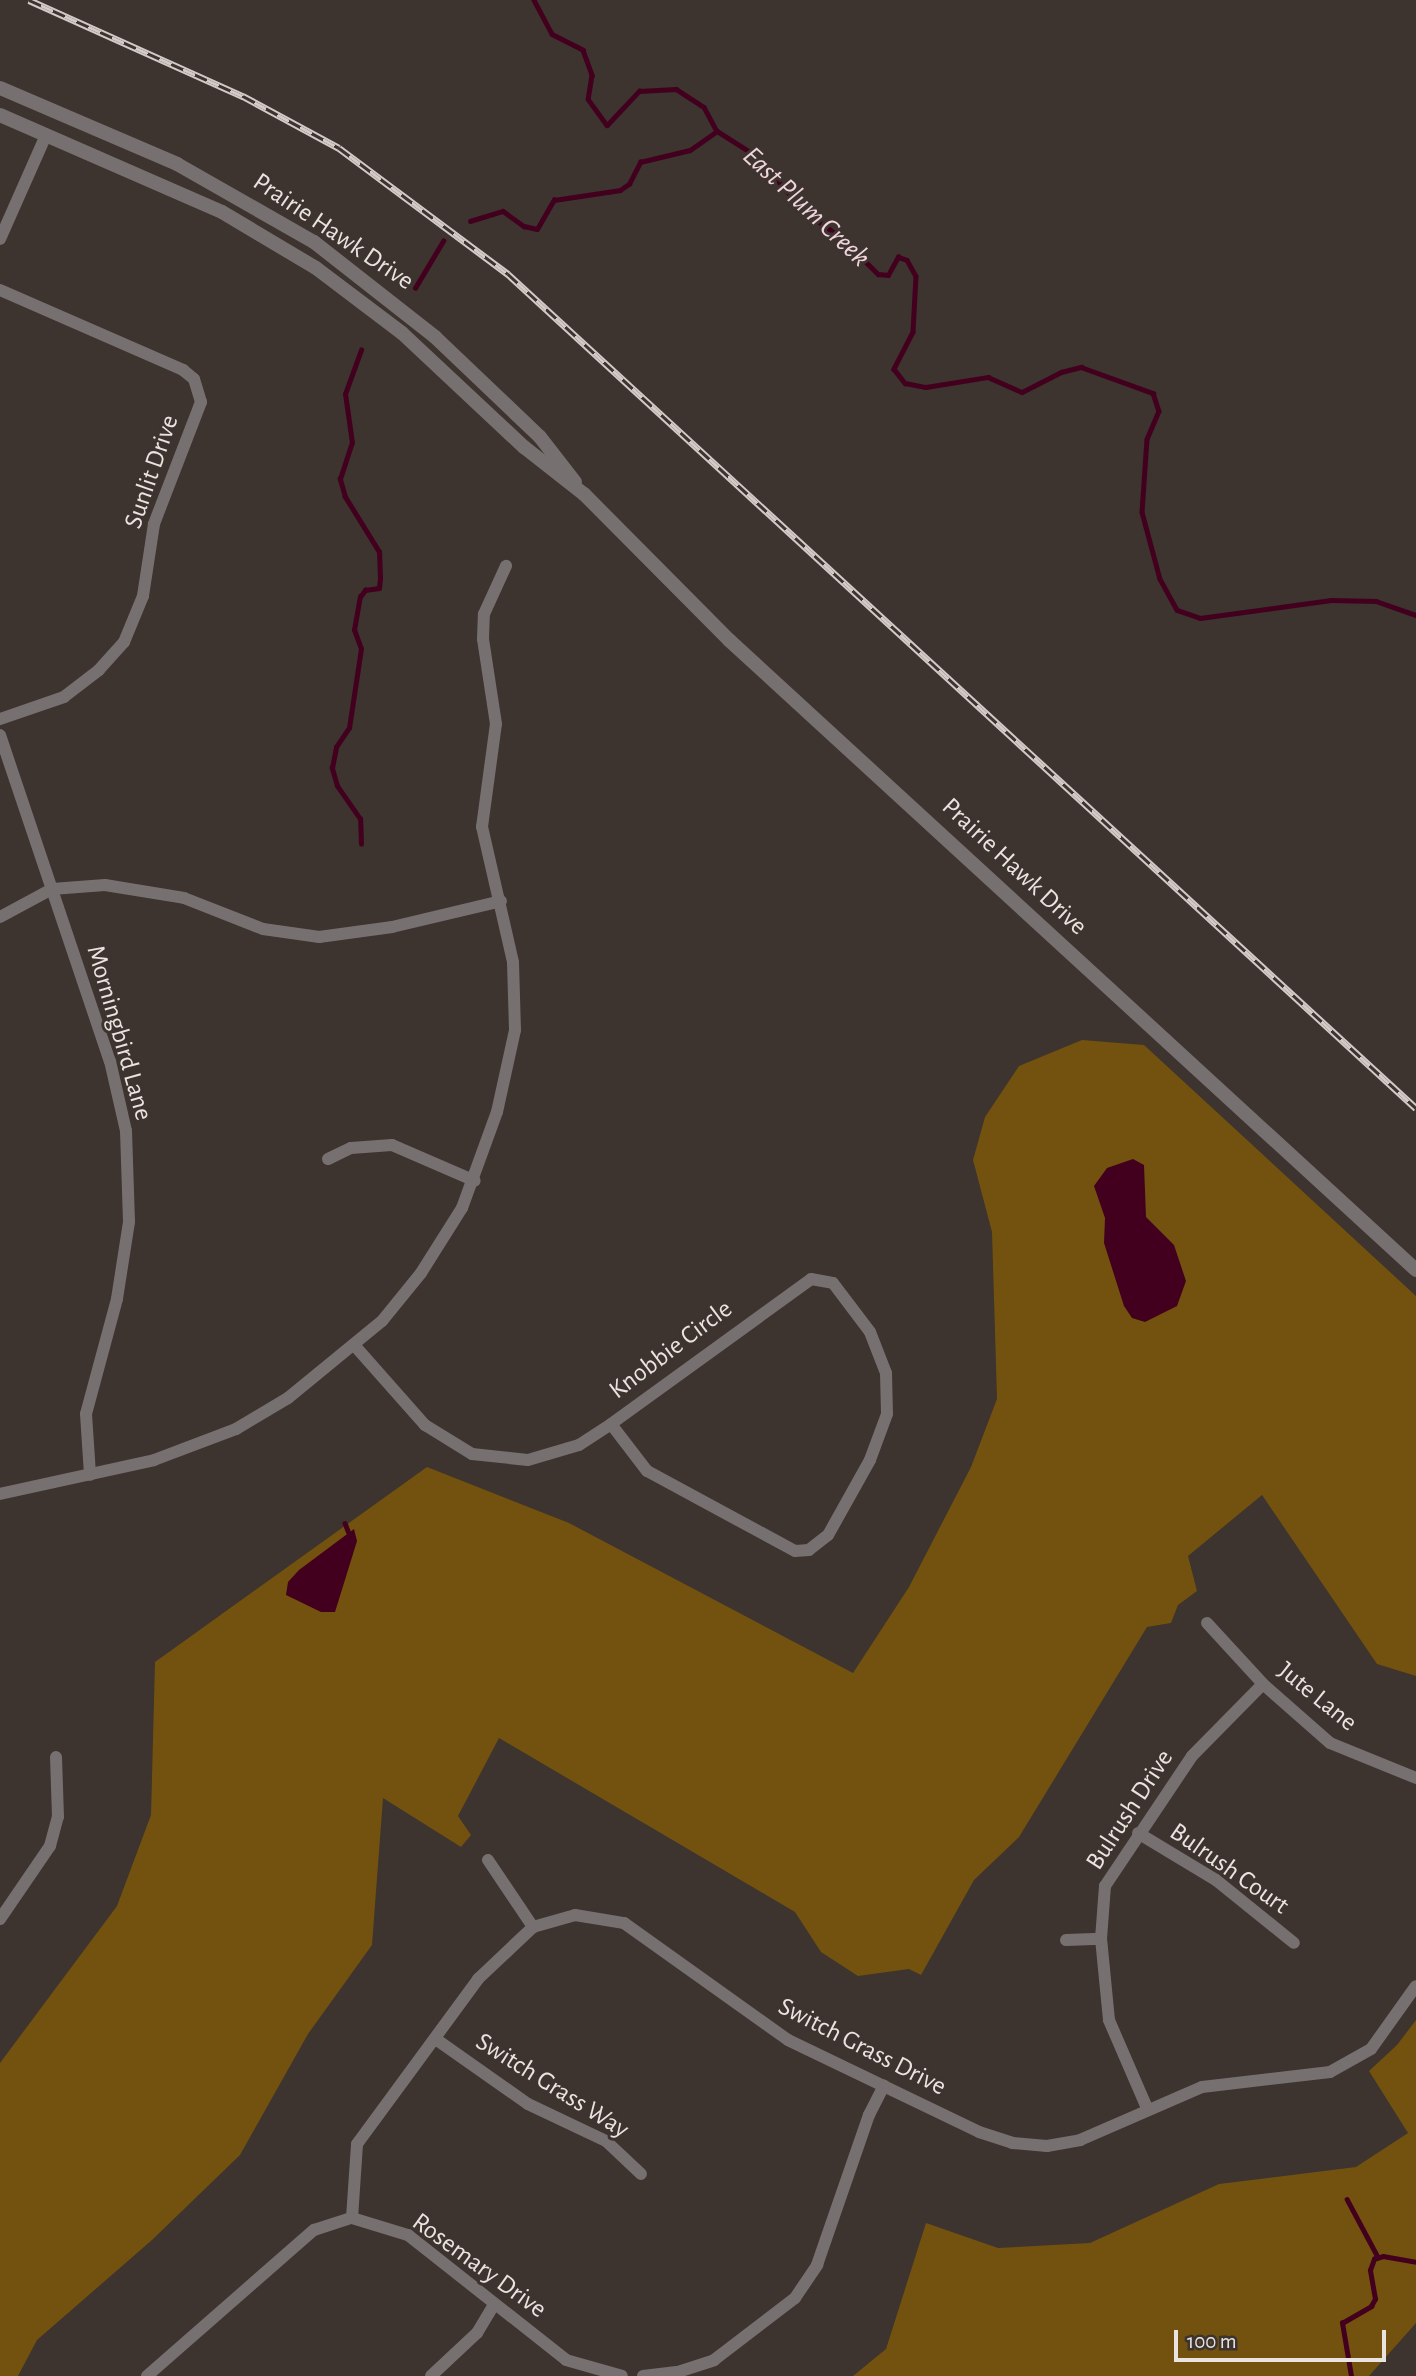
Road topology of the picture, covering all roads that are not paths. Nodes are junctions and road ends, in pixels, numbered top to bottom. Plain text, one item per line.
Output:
1 (0, 88) edge
2 (0, 115) edge
3 (46, 135) junction
4 (0, 239) edge
5 (0, 289) edge
6 (584, 494) junction
7 (506, 566) dead end
8 (0, 719) edge
9 (0, 735) edge
10 (52, 889) junction
11 (501, 901) junction
12 (0, 918) edge
13 (328, 1159) dead end
14 (475, 1181) junction
15 (1416, 1270) edge
16 (355, 1346) junction
17 (611, 1424) junction
18 (90, 1475) junction
19 (0, 1494) edge
20 (1207, 1623) dead end
21 (1263, 1684) junction
22 (57, 1757) dead end
23 (1416, 1778) edge
24 (1138, 1833) junction
25 (488, 1860) dead end
26 (0, 1919) edge
27 (533, 1927) junction
28 (1101, 1939) junction
29 (1066, 1940) dead end
30 (1294, 1943) dead end
31 (1416, 1986) edge
32 (437, 2040) junction
33 (884, 2086) junction
34 (1147, 2108) junction
35 (641, 2174) dead end
36 (352, 2218) junction
37 (494, 2305) junction
38 (147, 2376) edge
39 (431, 2376) edge
40 (622, 2376) edge
41 (643, 2376) edge

1 - 6 street, Prairie Hawk Drive
2 - 3 street, Prairie Hawk Drive
3 - 4 street
3 - 6 street, Prairie Hawk Drive
5 - 8 street, Sunlit Drive
6 - 15 street, Prairie Hawk Drive
7 - 11 street
9 - 10 street, Morningbird Lane
10 - 11 street
10 - 12 street
10 - 18 street, Morningbird Lane
11 - 14 street
13 - 14 street
14 - 16 street
16 - 17 street
16 - 18 street
17 - 17 street, Knobbie Circle
18 - 19 street
20 - 21 street, Jute Lane
21 - 23 street, Jute Lane
21 - 24 street, Bulrush Drive
22 - 26 street
24 - 28 street, Bulrush Drive
24 - 30 street, Bulrush Court
25 - 27 street
27 - 32 street, Switch Grass Drive
27 - 33 street, Switch Grass Drive
28 - 29 street
28 - 34 street, Bulrush Drive
31 - 34 street, Switch Grass Drive
32 - 35 street, Switch Grass Way
32 - 36 street, Switch Grass Drive
33 - 34 street, Switch Grass Drive
33 - 41 street
36 - 37 street, Rosemary Drive
36 - 38 street
37 - 39 street
37 - 40 street, Rosemary Drive

